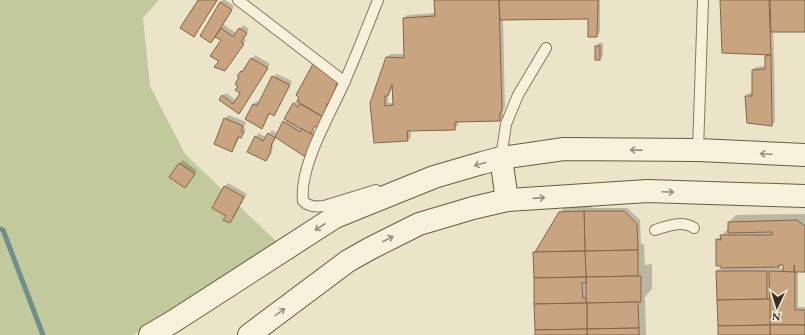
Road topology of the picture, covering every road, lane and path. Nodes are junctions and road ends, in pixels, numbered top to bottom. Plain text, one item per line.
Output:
1 (238, 0) edge
2 (378, 0) edge
3 (703, 0) edge
4 (546, 48) dead end
5 (344, 82) junction
6 (698, 150) junction
7 (805, 156) edge
8 (501, 158) junction
9 (406, 188) junction
10 (805, 196) edge
11 (507, 200) junction
12 (694, 228) dead end
13 (655, 230) dead end
14 (150, 335) edge
15 (248, 335) edge

1 - 5 lane
2 - 5 lane
3 - 6 lane
4 - 8 lane
5 - 9 lane
7 -> 6 street
6 -> 8 street
8 -> 9 street
8 - 11 street
9 -> 14 street
11 -> 10 street
15 -> 11 street
12 - 13 lane

